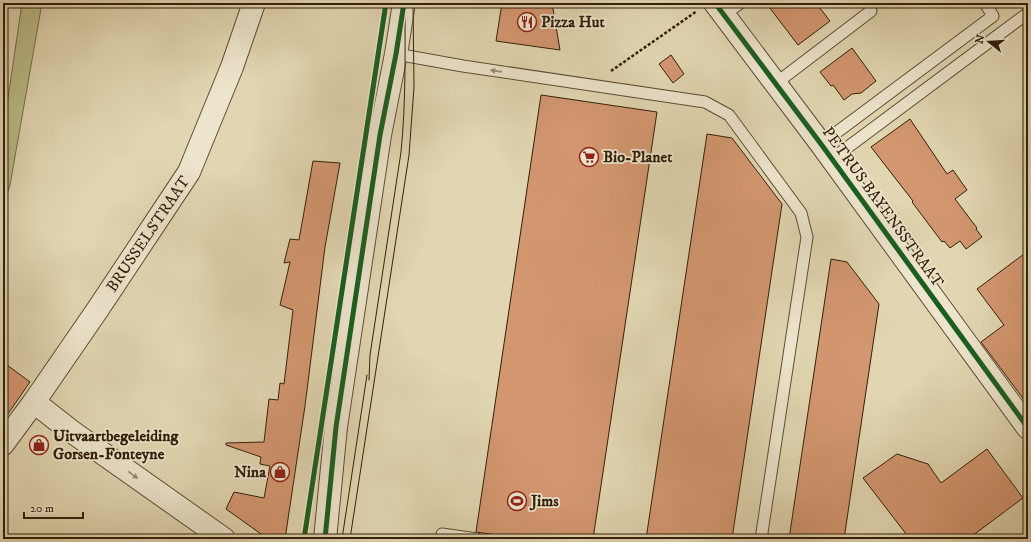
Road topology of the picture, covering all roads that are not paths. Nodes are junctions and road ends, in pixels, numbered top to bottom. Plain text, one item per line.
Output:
1 (254, 3) edge
2 (404, 3) edge
3 (985, 3) edge
4 (719, 6) edge
5 (871, 11) dead end
6 (1028, 14) edge
7 (396, 54) junction
8 (775, 84) junction
9 (826, 151) junction
10 (34, 402) junction
11 (1028, 428) edge
12 (3, 444) edge
13 (442, 534) dead end
14 (224, 539) edge
15 (325, 539) edge
16 (477, 539) edge
17 (761, 539) edge

1 - 10 street, BRUSSELSTRAAT
2 - 7 street
3 - 9 lane
4 - 8 street, PETRUS BAYENSSTRAAT
5 - 8 lane
6 - 9 lane
7 - 15 street
17 -> 7 lane
8 - 9 street, PETRUS BAYENSSTRAAT
9 - 11 street, PETRUS BAYENSSTRAAT
10 - 12 street, BRUSSELSTRAAT
10 -> 14 street
13 - 16 lane

